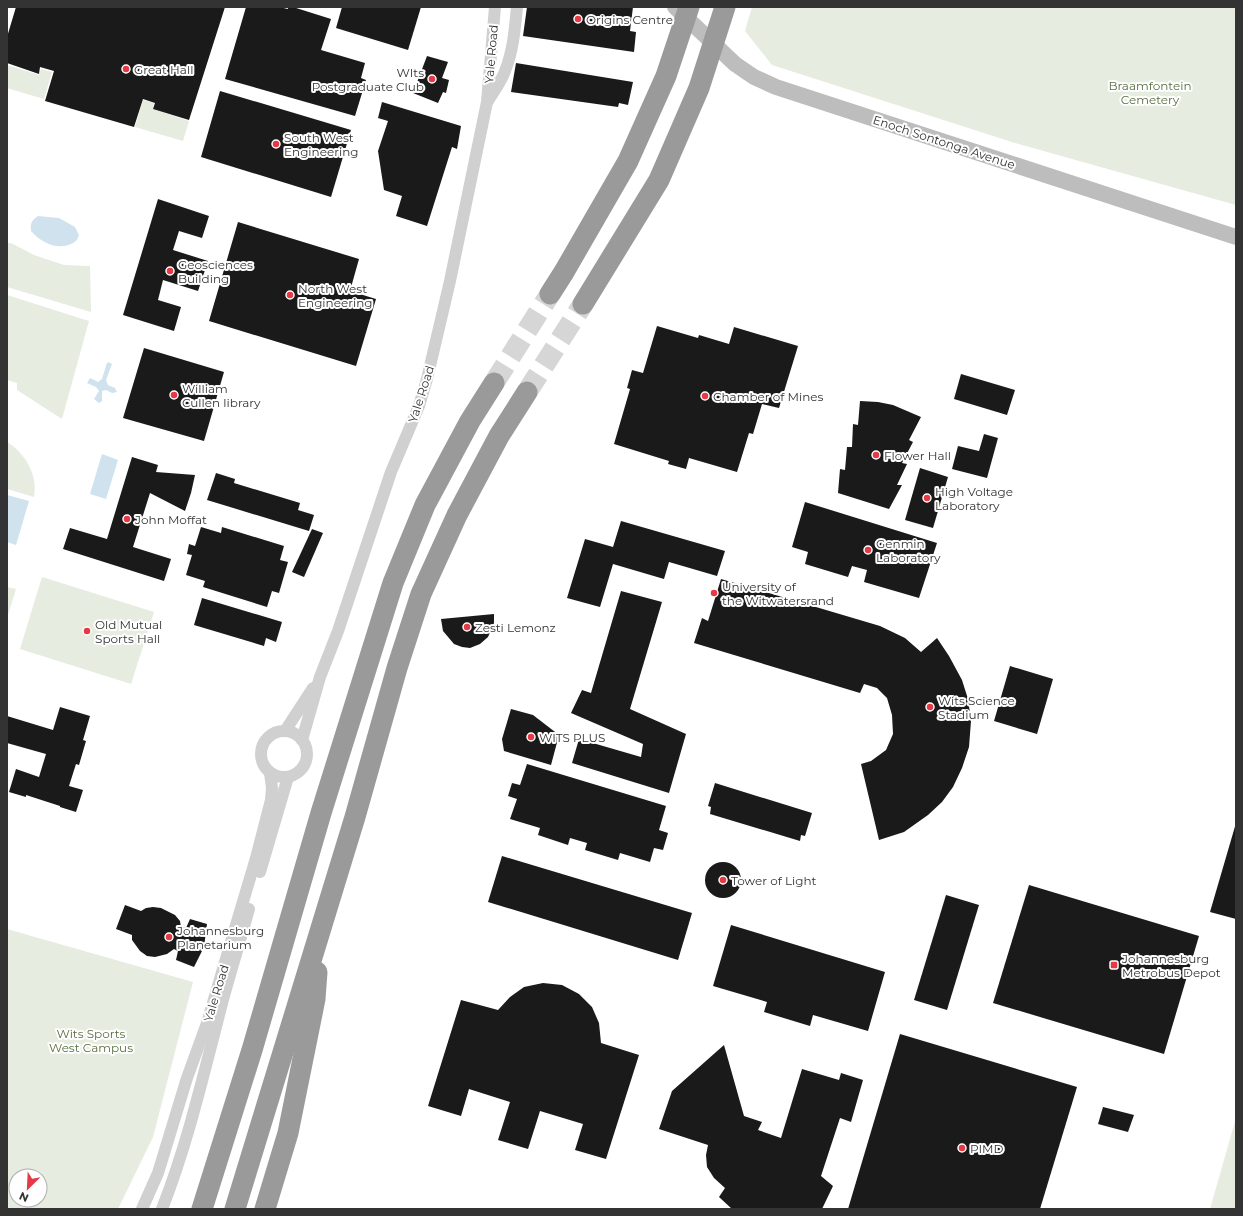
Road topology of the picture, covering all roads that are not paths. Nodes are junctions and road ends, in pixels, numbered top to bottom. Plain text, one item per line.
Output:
1 (495, 7) edge
2 (517, 7) edge
3 (675, 7) edge
4 (689, 7) edge
5 (725, 7) edge
6 (487, 102) junction
7 (1236, 237) edge
8 (550, 294) tunnel mouth
9 (583, 304) tunnel mouth
10 (494, 383) tunnel mouth
11 (527, 392) tunnel mouth
12 (320, 677) junction
13 (285, 731) junction
14 (302, 740) junction
15 (270, 773) junction
16 (288, 777) junction
17 (316, 944) junction
18 (232, 954) junction
19 (142, 1209) edge
20 (162, 1209) edge
21 (202, 1209) edge
22 (235, 1209) edge
23 (265, 1209) edge

1 - 6 street, Yale Road
2 - 6 street, Yale Road
3 - 7 main road, Enoch Sontonga Avenue
4 - 8 highway
5 - 9 highway
6 - 12 street, Yale Road
10 - 21 highway
11 - 17 highway
12 - 13 street, Yale Road
12 - 14 street, Yale Road
13 - 14 street
13 - 15 street
14 - 16 street
15 - 16 street
15 - 18 street, Yale Road
16 - 18 street, Yale Road
17 - 22 highway
17 - 23 highway
18 - 19 street, Yale Road
18 - 20 street, Yale Road

